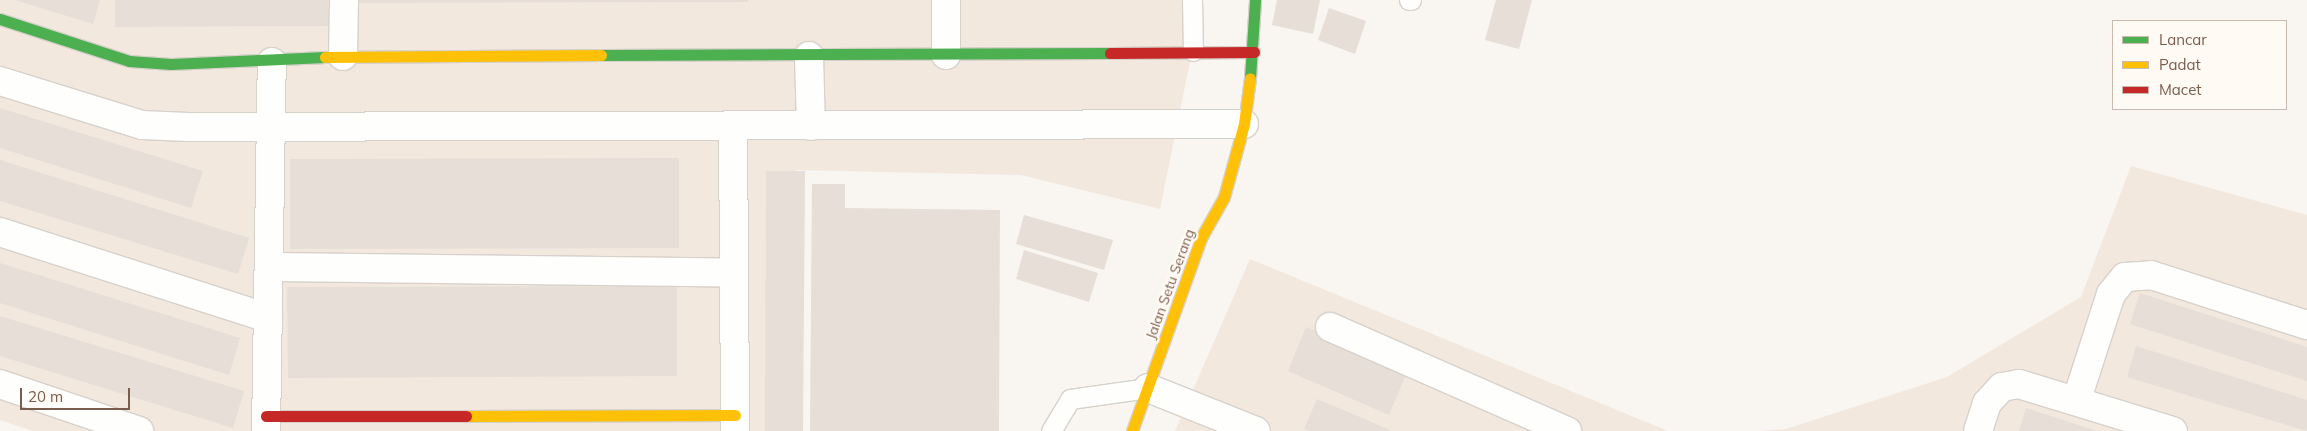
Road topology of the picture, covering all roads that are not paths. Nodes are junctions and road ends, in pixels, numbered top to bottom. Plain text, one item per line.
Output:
1 (344, 0) edge
2 (946, 0) edge
3 (1192, 0) edge
4 (1255, 0) edge
5 (0, 19) edge
6 (1193, 51) junction
7 (1254, 52) junction
8 (946, 55) junction
9 (343, 56) junction
10 (809, 56) junction
11 (272, 62) junction
12 (0, 81) edge
13 (1244, 124) junction
14 (733, 126) junction
15 (811, 126) junction
16 (271, 128) junction
17 (0, 232) edge
18 (269, 266) junction
19 (734, 273) junction
20 (268, 318) junction
21 (2307, 325) edge
22 (1330, 327) dead end
23 (0, 384) edge
24 (1148, 388) junction
25 (2077, 399) junction
26 (266, 423) edge
27 (735, 423) edge
28 (139, 431) edge
29 (1050, 431) edge
30 (1132, 431) edge
31 (1256, 431) edge
32 (1567, 431) edge
33 (1978, 431) edge
34 (2173, 431) edge

1 - 9 street
2 - 8 street
3 - 6 lane
4 - 7 street, Jalan Setu Serang
5 - 11 street
6 - 7 street
6 - 8 street
7 - 13 street, Jalan Setu Serang
8 - 10 street
9 - 10 street
9 - 11 street
10 - 15 street
11 - 16 street
12 - 16 street
13 - 15 street
13 - 24 street, Jalan Setu Serang
14 - 15 street
14 - 16 street
14 - 19 street
16 - 18 street
17 - 20 street
18 - 19 street
18 - 20 street
19 - 27 street
20 - 26 street
21 - 25 street
22 - 32 street
23 - 28 street
24 - 29 lane
24 - 30 street, Jalan Setu Serang
24 - 31 street
25 - 33 street
25 - 34 street
26 - 27 street

